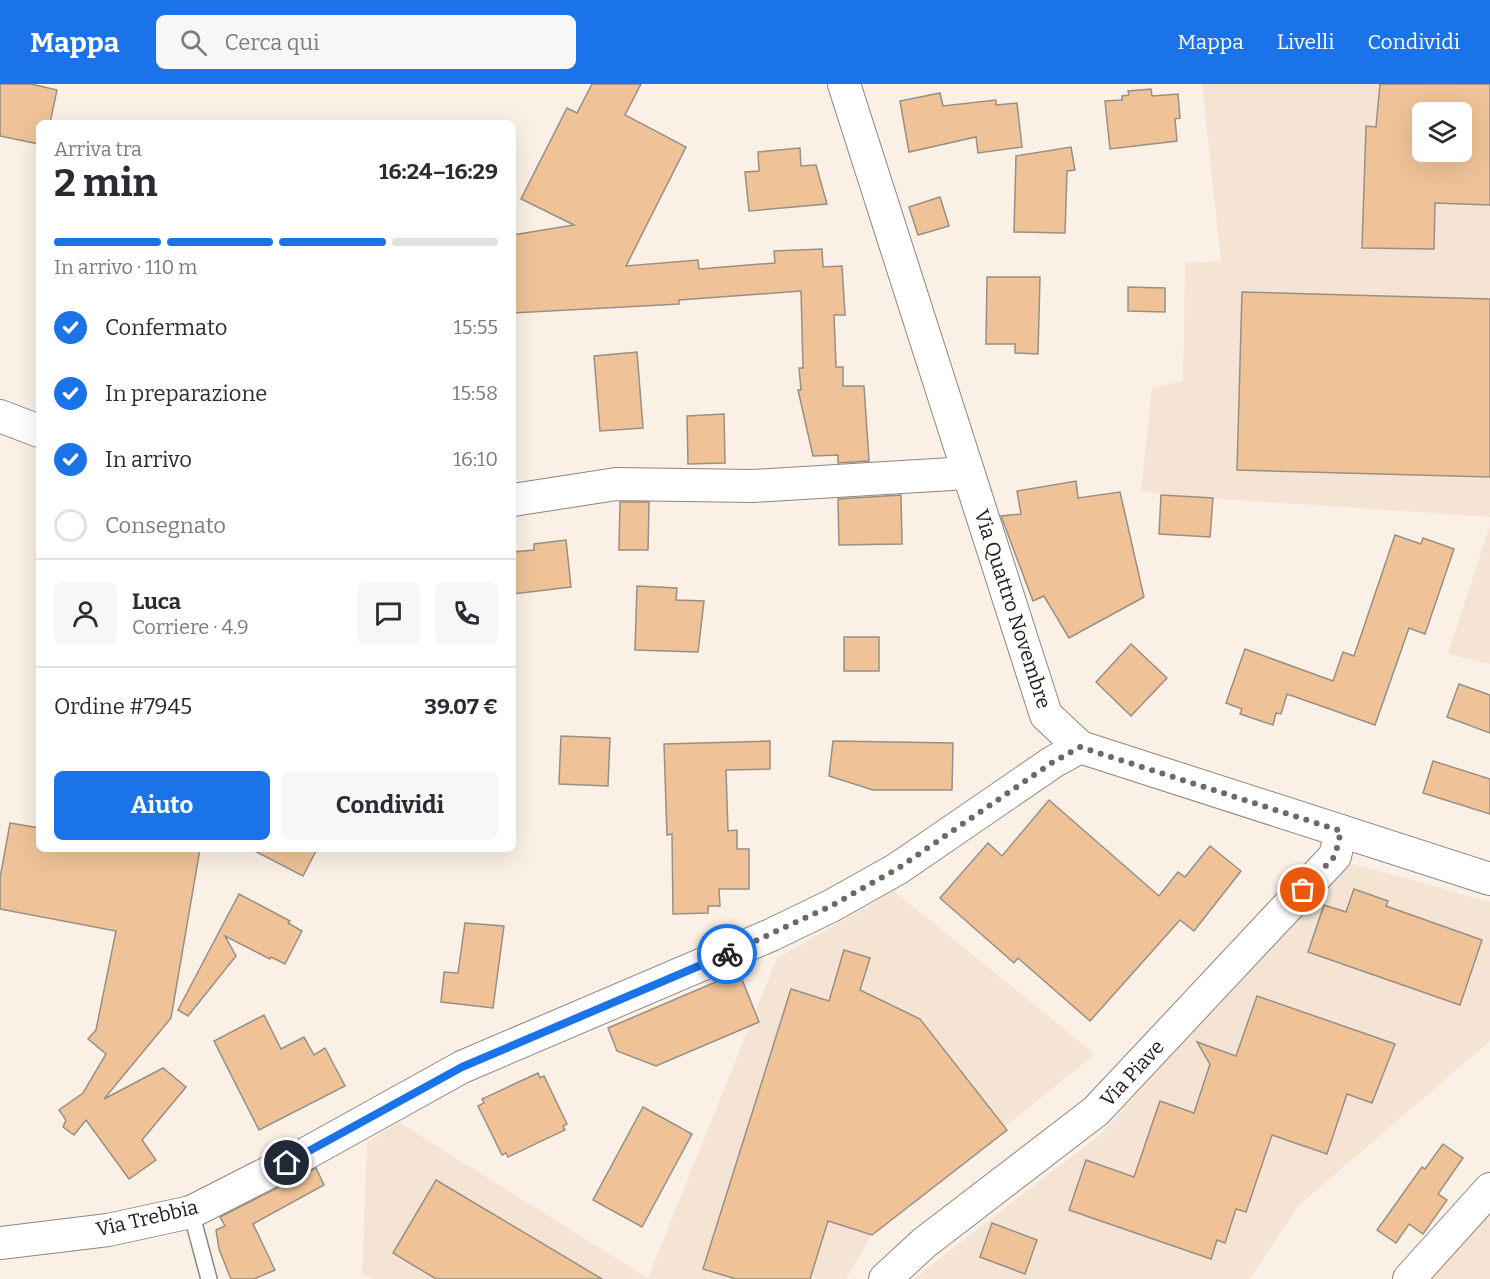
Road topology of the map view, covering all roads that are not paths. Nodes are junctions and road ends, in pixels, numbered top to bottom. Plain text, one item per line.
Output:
1 (844, 84) edge
2 (0, 416) edge
3 (36, 430) edge
4 (968, 473) junction
5 (516, 500) edge
6 (1080, 747) junction
7 (1341, 831) junction
8 (1490, 879) edge
9 (1490, 1189) edge
10 (191, 1212) junction
11 (0, 1243) edge
12 (209, 1279) edge
13 (885, 1279) edge
14 (1409, 1279) edge

1 - 4 street, Via Quattro Novembre
2 - 3 street
4 - 5 street
4 - 6 street, Via Quattro Novembre
6 - 7 street, Via Quattro Novembre
6 - 10 street, Via Trebbia
7 - 8 street, Via Quattro Novembre
7 - 13 street, Via Piave
9 - 14 street
10 - 11 street, Via Trebbia
10 - 12 lane

